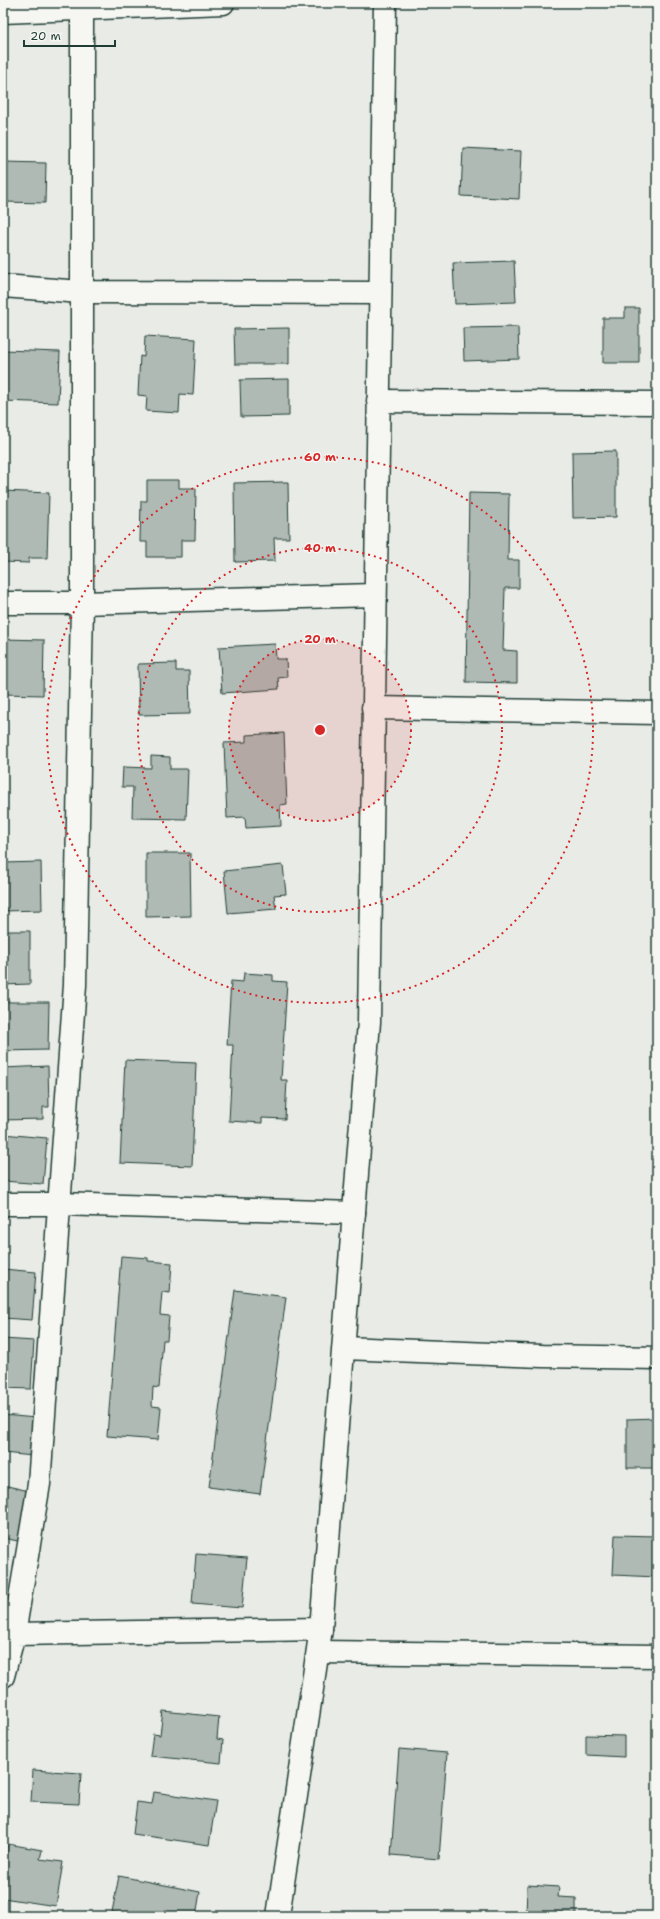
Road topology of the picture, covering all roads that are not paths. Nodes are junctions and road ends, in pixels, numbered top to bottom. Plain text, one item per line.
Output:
1 (223, 3) edge
2 (385, 3) edge
3 (82, 9) junction
4 (3, 12) edge
5 (3, 286) edge
6 (81, 292) junction
7 (380, 293) junction
8 (378, 401) junction
9 (657, 403) edge
10 (375, 595) junction
11 (3, 603) edge
12 (82, 603) junction
13 (373, 708) junction
14 (657, 712) edge
15 (3, 1204) edge
16 (59, 1204) junction
17 (354, 1213) junction
18 (344, 1348) junction
19 (657, 1358) edge
20 (321, 1629) junction
21 (8, 1634) edge
22 (318, 1652) junction
23 (657, 1656) edge
24 (3, 1676) edge
25 (278, 1916) edge

1 - 3 street
2 - 7 street
3 - 4 street
3 - 6 street
5 - 6 street
6 - 7 street
6 - 12 street
7 - 8 street
8 - 9 street
8 - 10 street
10 - 12 street
10 - 13 street
11 - 12 street
12 - 16 street
13 - 14 street
13 - 17 street
15 - 16 street
16 - 17 street
16 - 21 street
17 - 18 street
18 - 19 street
18 - 20 street
20 - 21 street
20 - 22 street
21 - 24 street
22 - 23 street
22 - 25 street

